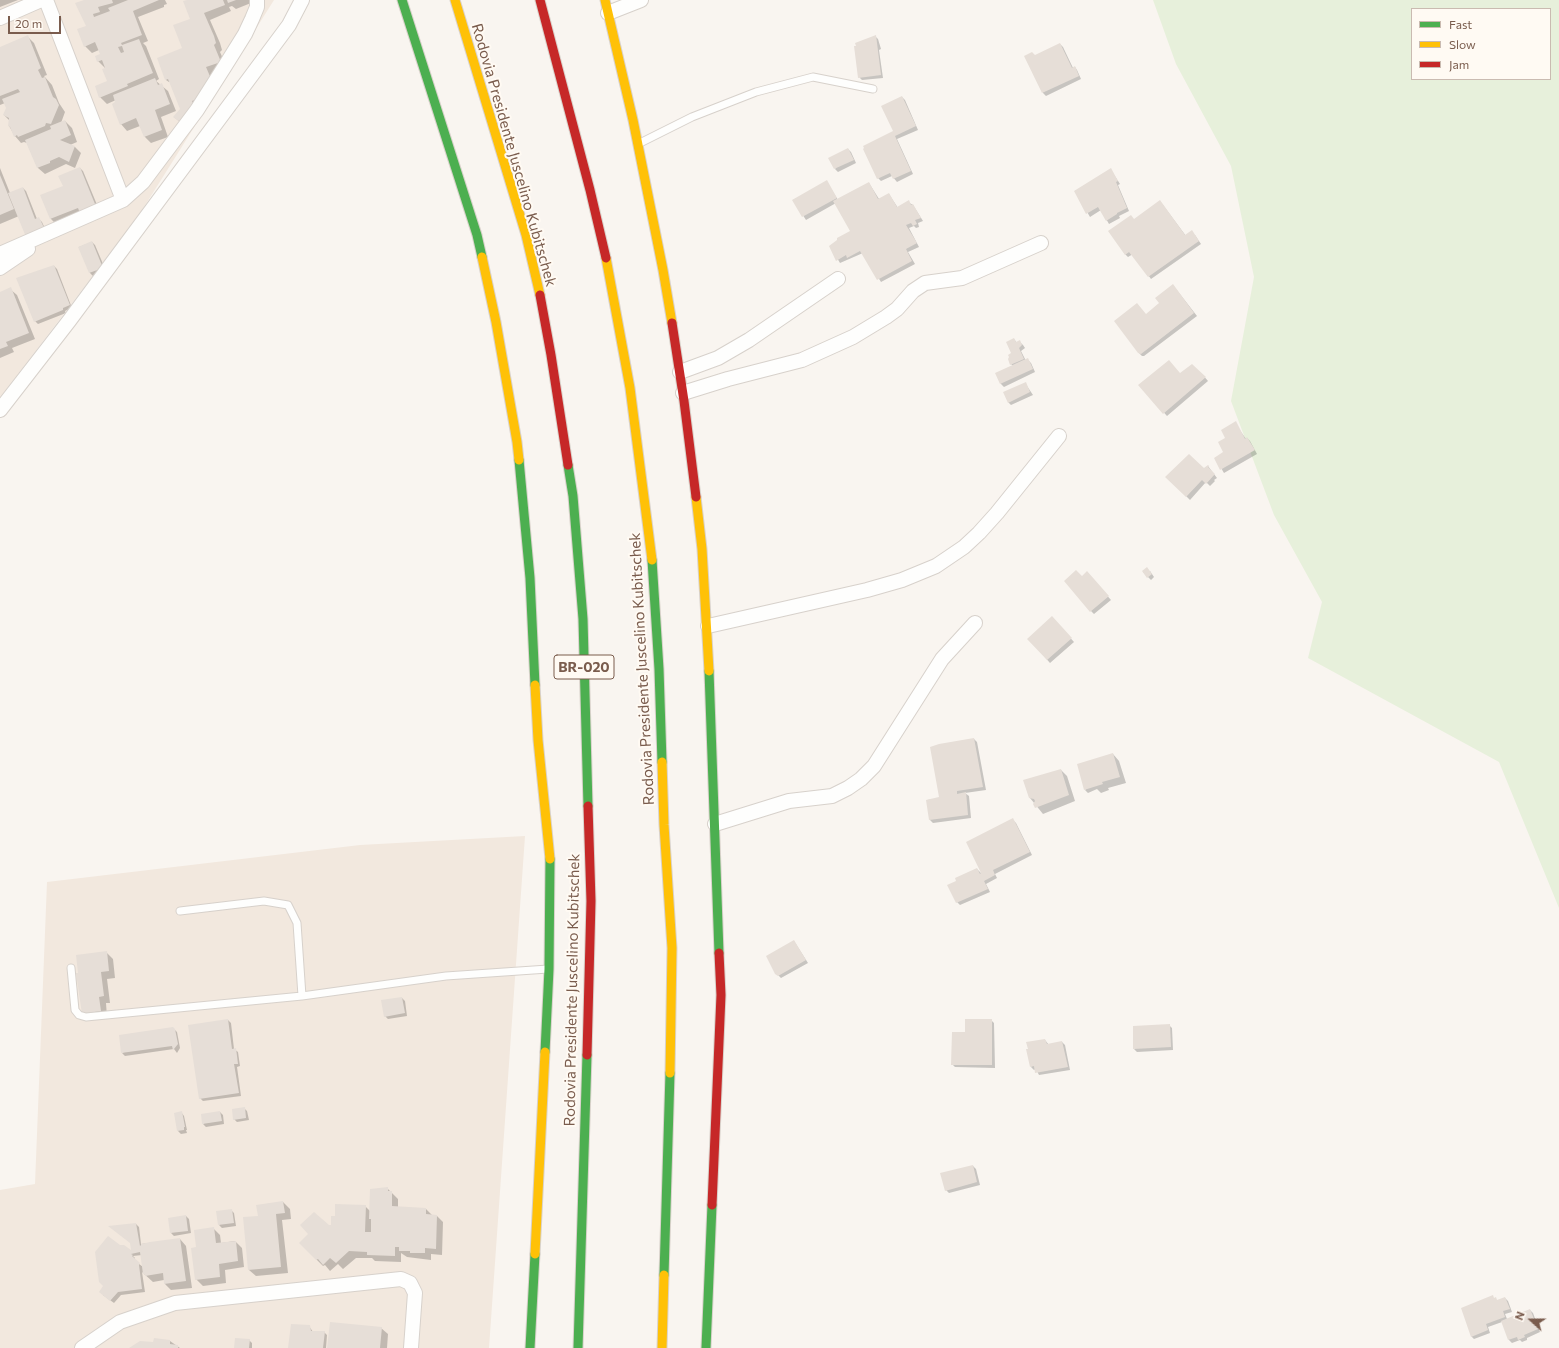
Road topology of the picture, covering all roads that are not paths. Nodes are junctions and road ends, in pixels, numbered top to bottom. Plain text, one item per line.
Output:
1 (41, 0) edge
2 (46, 0) edge
3 (257, 0) edge
4 (302, 0) edge
5 (402, 0) edge
6 (455, 0) edge
7 (540, 0) edge
8 (641, 0) edge
9 (607, 6) edge
10 (0, 18) edge
11 (873, 89) dead end
12 (638, 144) junction
13 (123, 200) junction
14 (52, 233) junction
15 (1041, 243) dead end
16 (0, 254) edge
17 (0, 268) edge
18 (838, 279) dead end
19 (680, 372) junction
20 (683, 393) junction
21 (0, 410) edge
22 (1059, 436) dead end
23 (975, 623) dead end
24 (708, 626) junction
25 (715, 824) junction
26 (180, 911) dead end
27 (72, 968) dead end
28 (549, 969) junction
29 (302, 996) junction
30 (82, 1348) edge
31 (411, 1348) edge
32 (530, 1348) edge
33 (578, 1348) edge
34 (662, 1348) edge
35 (706, 1348) edge

1 - 10 street
2 - 13 street
3 - 13 street
4 - 21 street
5 - 28 main road
6 - 33 main road, Rodovia Presidente Juscelino Kubitschek / BR-020
7 - 34 main road, Rodovia Presidente Juscelino Kubitschek
8 - 9 street
9 - 12 main road
11 - 12 lane
12 - 19 main road
13 - 14 street
14 - 16 street
14 - 17 street
15 - 20 street
18 - 19 street
19 - 20 main road
20 - 24 main road
22 - 24 street
23 - 25 street
24 - 25 main road
25 - 35 main road
26 - 29 lane
27 - 29 lane
28 - 29 lane
28 - 32 main road
30 - 31 street

